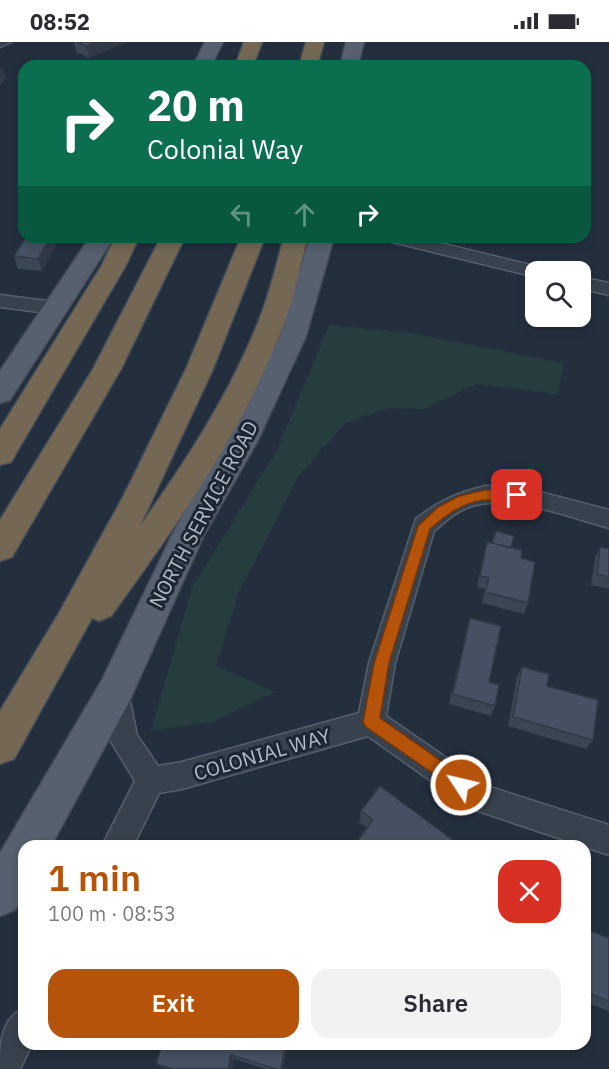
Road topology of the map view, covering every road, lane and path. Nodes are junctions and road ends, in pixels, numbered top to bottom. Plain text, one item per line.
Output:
1 (214, 42) edge
2 (254, 42) edge
3 (315, 42) edge
4 (354, 42) edge
5 (205, 60) edge
6 (246, 60) edge
7 (310, 60) edge
8 (351, 60) edge
9 (98, 243) edge
10 (124, 243) edge
11 (169, 243) edge
12 (251, 243) edge
13 (294, 243) edge
14 (320, 243) edge
15 (419, 243) edge
16 (525, 269) edge
17 (591, 285) edge
18 (609, 289) edge
19 (0, 301) edge
20 (55, 308) junction
21 (0, 393) edge
22 (0, 454) edge
23 (609, 519) edge
24 (0, 548) edge
25 (115, 692) junction
26 (29, 698) junction
27 (371, 722) junction
28 (0, 746) edge
29 (151, 780) junction
30 (31, 840) edge
31 (120, 840) edge
32 (609, 840) edge
33 (18, 863) edge
34 (0, 895) edge
35 (18, 1036) edge
36 (1, 1069) edge

1 - 5 main road
2 - 6 highway
3 - 7 highway
4 - 8 main road
9 - 20 main road
10 - 22 highway
11 - 24 highway
12 - 26 highway
13 - 26 highway
14 - 25 main road, NORTH SERVICE ROAD
15 - 16 street
17 - 18 street
19 - 20 street
20 - 21 main road
23 - 27 street
25 - 29 street
25 - 30 main road, NORTH SERVICE ROAD
26 - 28 highway
27 - 29 street, COLONIAL WAY
27 - 32 street
29 - 31 street
33 - 34 main road
35 - 36 street

